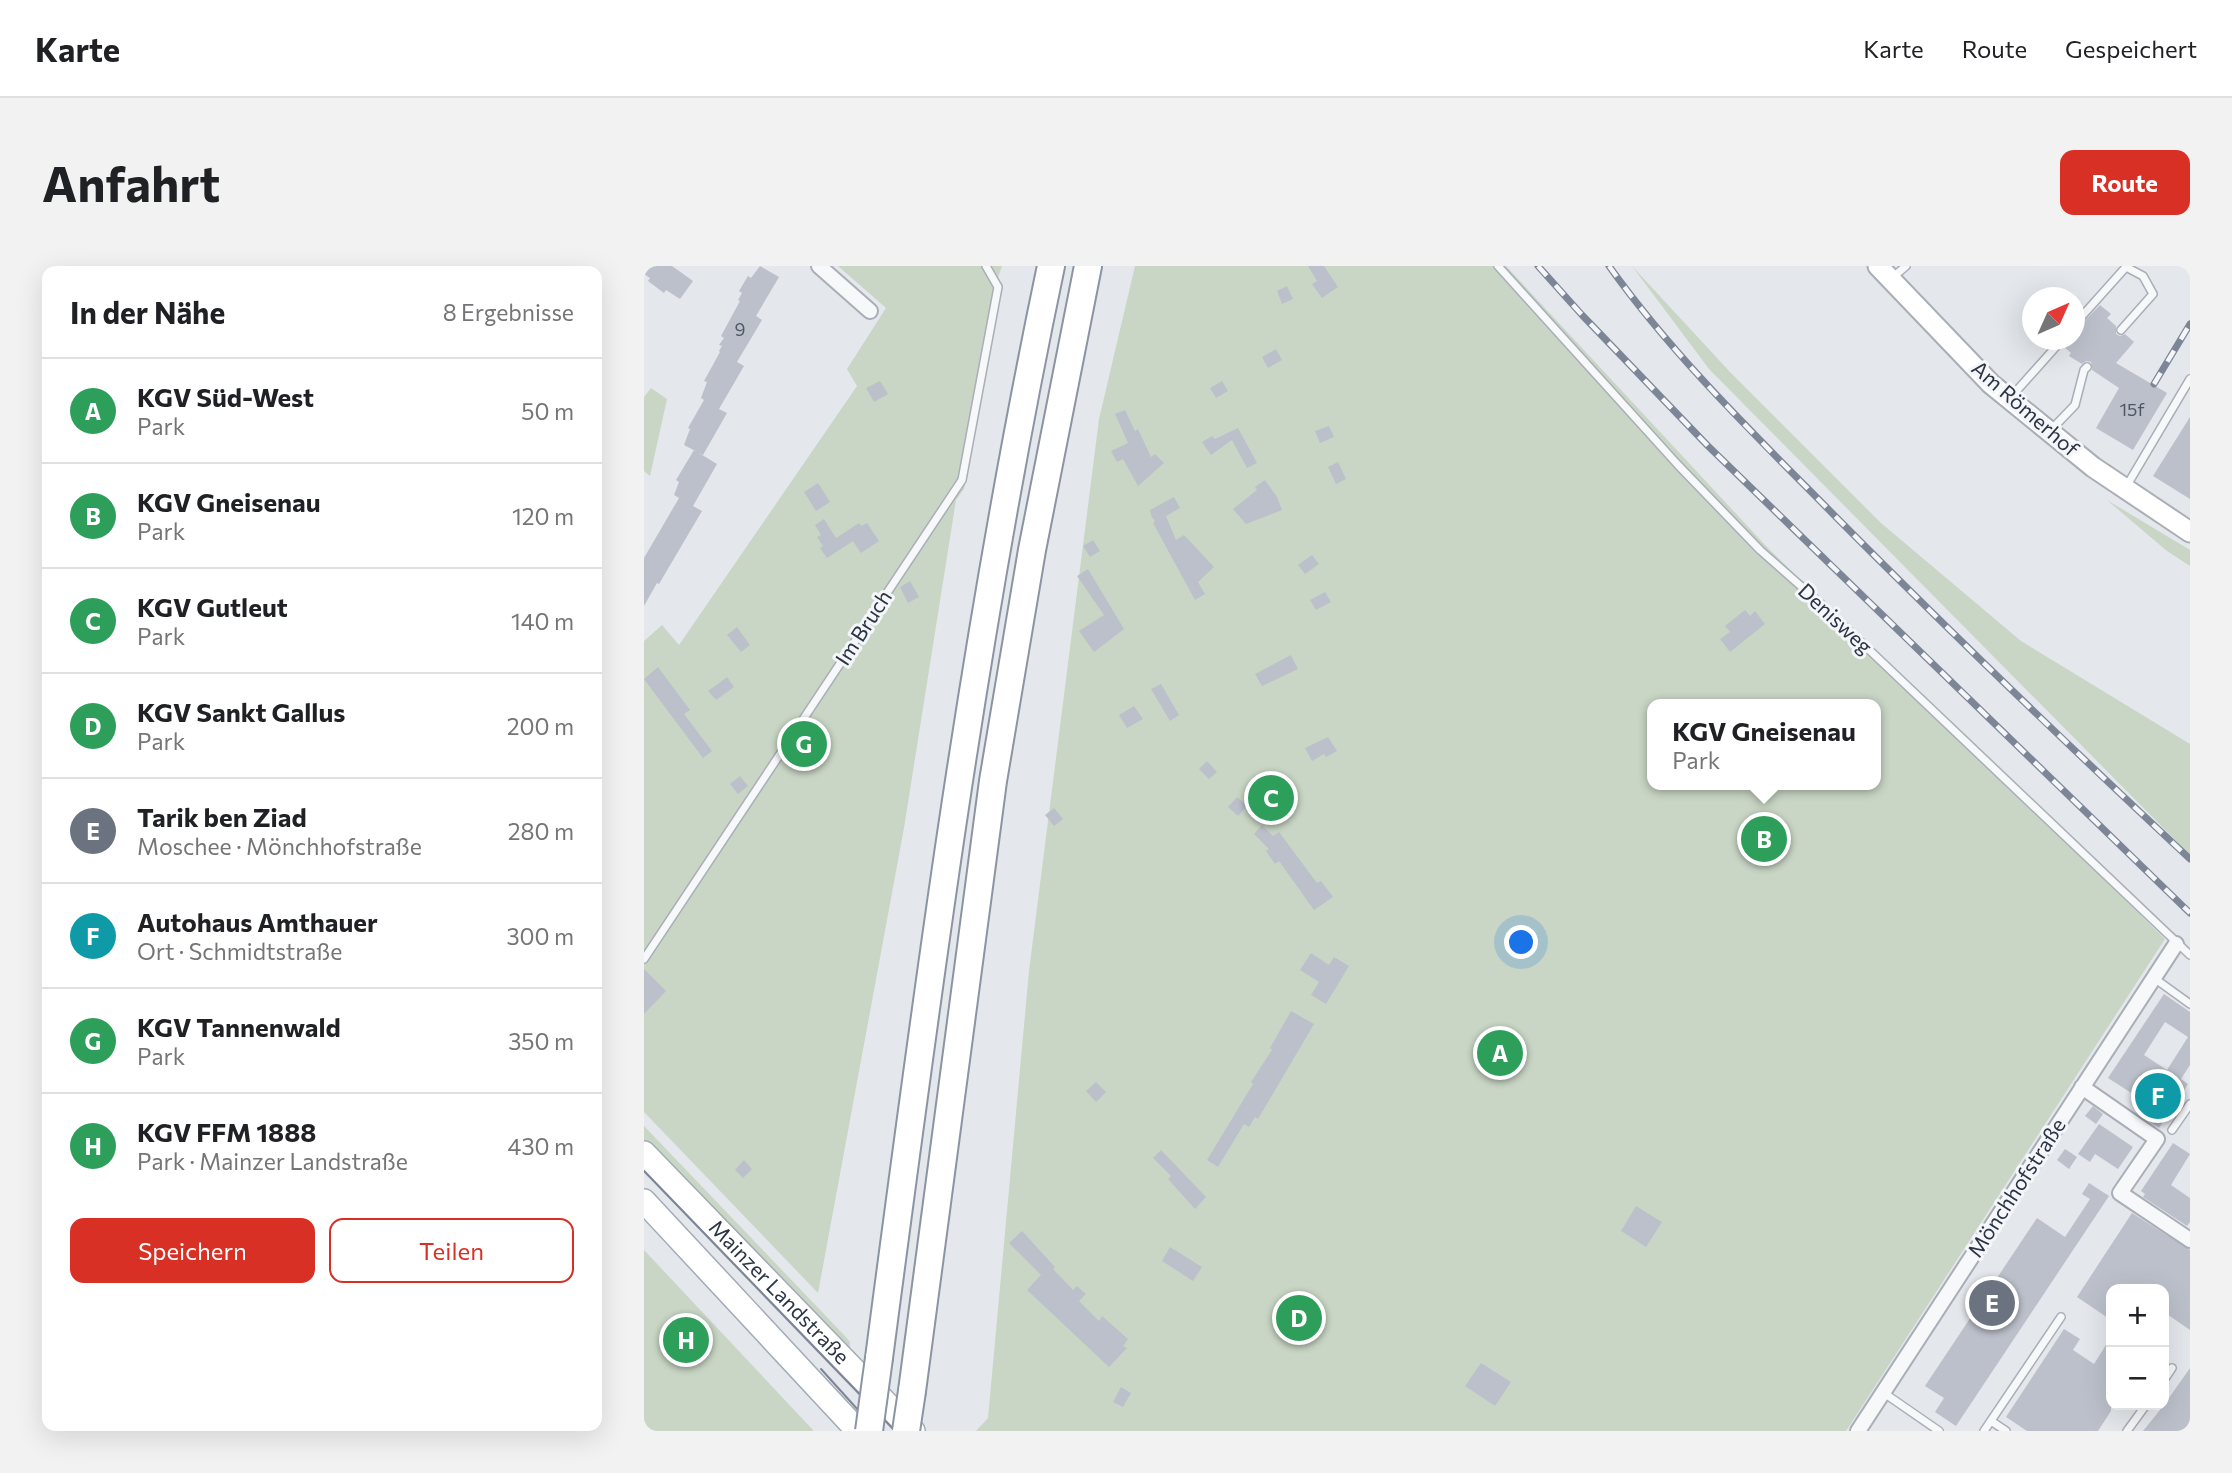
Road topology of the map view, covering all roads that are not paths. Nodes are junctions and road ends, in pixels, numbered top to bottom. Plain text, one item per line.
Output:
1 (819, 266) edge
2 (986, 266) edge
3 (1051, 266) edge
4 (1088, 266) edge
5 (1497, 266) edge
6 (1906, 266) edge
7 (1884, 273) edge
8 (870, 311) dead end
9 (2085, 313) edge
10 (2121, 330) dead end
11 (2053, 350) edge
12 (2087, 367) dead end
13 (2190, 379) edge
14 (2010, 399) junction
15 (2050, 432) junction
16 (2125, 489) junction
17 (2190, 531) edge
18 (2176, 944) junction
19 (2190, 955) edge
20 (644, 959) edge
21 (2154, 978) junction
22 (2190, 1004) edge
23 (2082, 1087) junction
24 (2190, 1104) edge
25 (2172, 1130) dead end
26 (644, 1153) edge
27 (644, 1201) edge
28 (2190, 1240) edge
29 (2061, 1317) dead end
30 (2172, 1368) dead end
31 (2169, 1372) edge
32 (1884, 1393) junction
33 (2142, 1410) edge
34 (1991, 1421) junction
35 (858, 1431) edge
36 (869, 1431) edge
37 (906, 1431) edge
38 (913, 1431) edge
39 (1858, 1431) edge
40 (1939, 1431) edge
41 (1984, 1431) edge
42 (2006, 1431) edge
43 (2127, 1431) edge

1 - 8 street
2 - 20 lane, Im Bruch
3 - 36 highway, bridge
4 - 37 highway, bridge
5 - 18 lane, Denisweg
6 - 7 lane
7 - 14 main road, Am Römerhof
9 - 10 lane
11 - 14 lane
12 - 15 lane
13 - 16 lane
14 - 15 main road, Am Römerhof
15 - 16 main road, Am Römerhof
16 - 17 main road, Am Römerhof
18 - 19 lane, Denisweg
18 - 21 street, Mönchhofstraße
21 - 22 lane
21 - 23 street, Mönchhofstraße
23 - 28 street
23 - 32 street, Mönchhofstraße
24 - 25 lane
26 - 38 main road, Mainzer Landstraße
27 - 35 main road, Mainzer Landstraße
29 - 34 lane
30 - 31 lane
32 - 39 street, Mönchhofstraße
32 - 40 lane
33 - 43 lane
34 - 41 lane
34 - 42 lane

